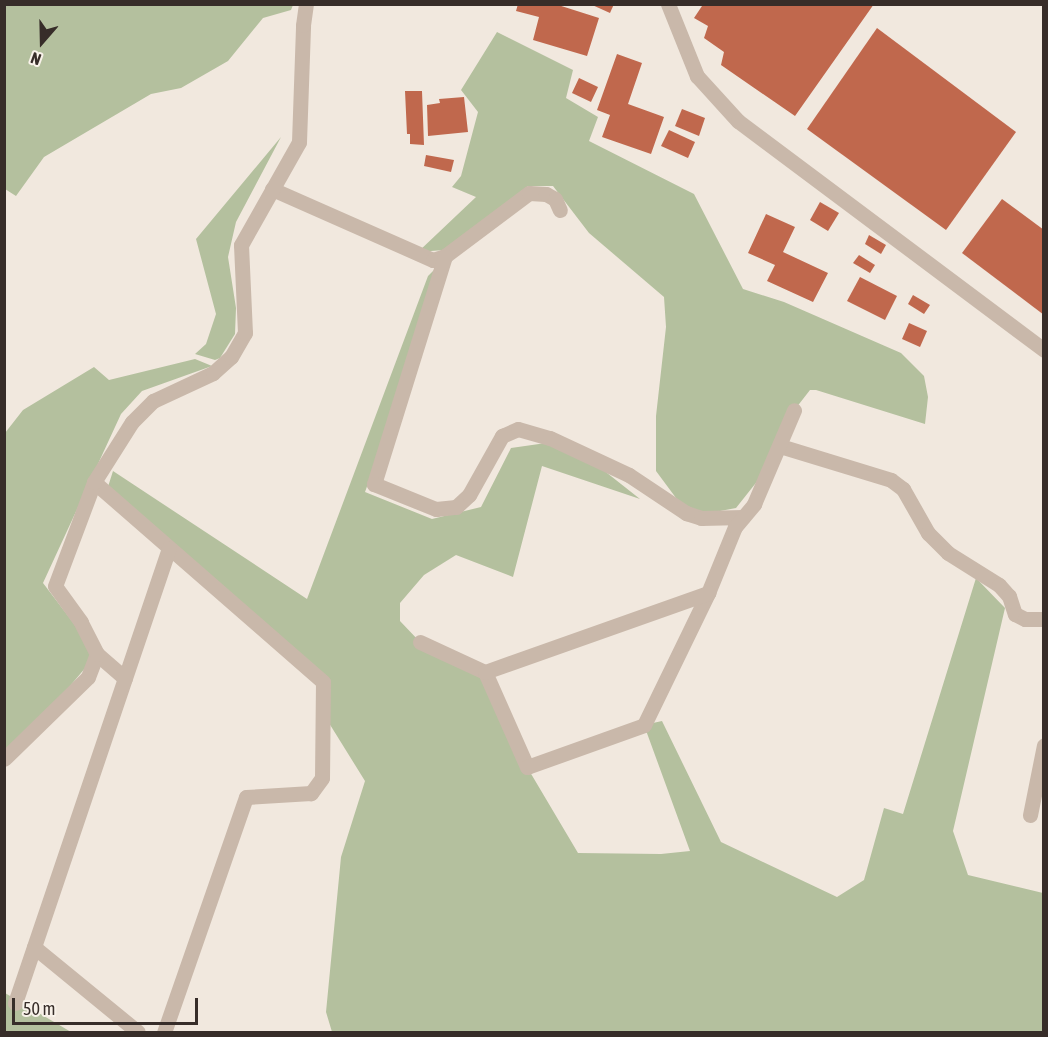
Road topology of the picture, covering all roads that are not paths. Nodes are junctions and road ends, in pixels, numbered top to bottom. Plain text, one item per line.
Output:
1 (306, 4) edge
2 (668, 4) edge
3 (272, 189) junction
4 (560, 210) dead end
5 (445, 255) junction
6 (1044, 350) edge
7 (794, 410) dead end
8 (780, 446) junction
9 (94, 482) junction
10 (743, 517) junction
11 (169, 548) junction
12 (708, 593) junction
13 (1044, 619) edge
14 (420, 642) dead end
15 (97, 654) junction
16 (485, 672) junction
17 (125, 678) junction
18 (1044, 745) edge
19 (4, 759) edge
20 (1030, 815) dead end
21 (34, 947) junction
22 (15, 1003) dead end
23 (138, 1032) edge
24 (164, 1032) edge

1 - 3 street
2 - 6 street
3 - 5 street
3 - 9 street
4 - 5 street
5 - 10 street
7 - 8 street
8 - 10 street
8 - 13 street
9 - 11 street
9 - 15 street
10 - 12 street
11 - 17 street
11 - 24 street
12 - 16 street
12 - 16 street
14 - 16 street
15 - 17 street
15 - 19 street
17 - 21 street
18 - 20 street
21 - 22 street
21 - 23 street

